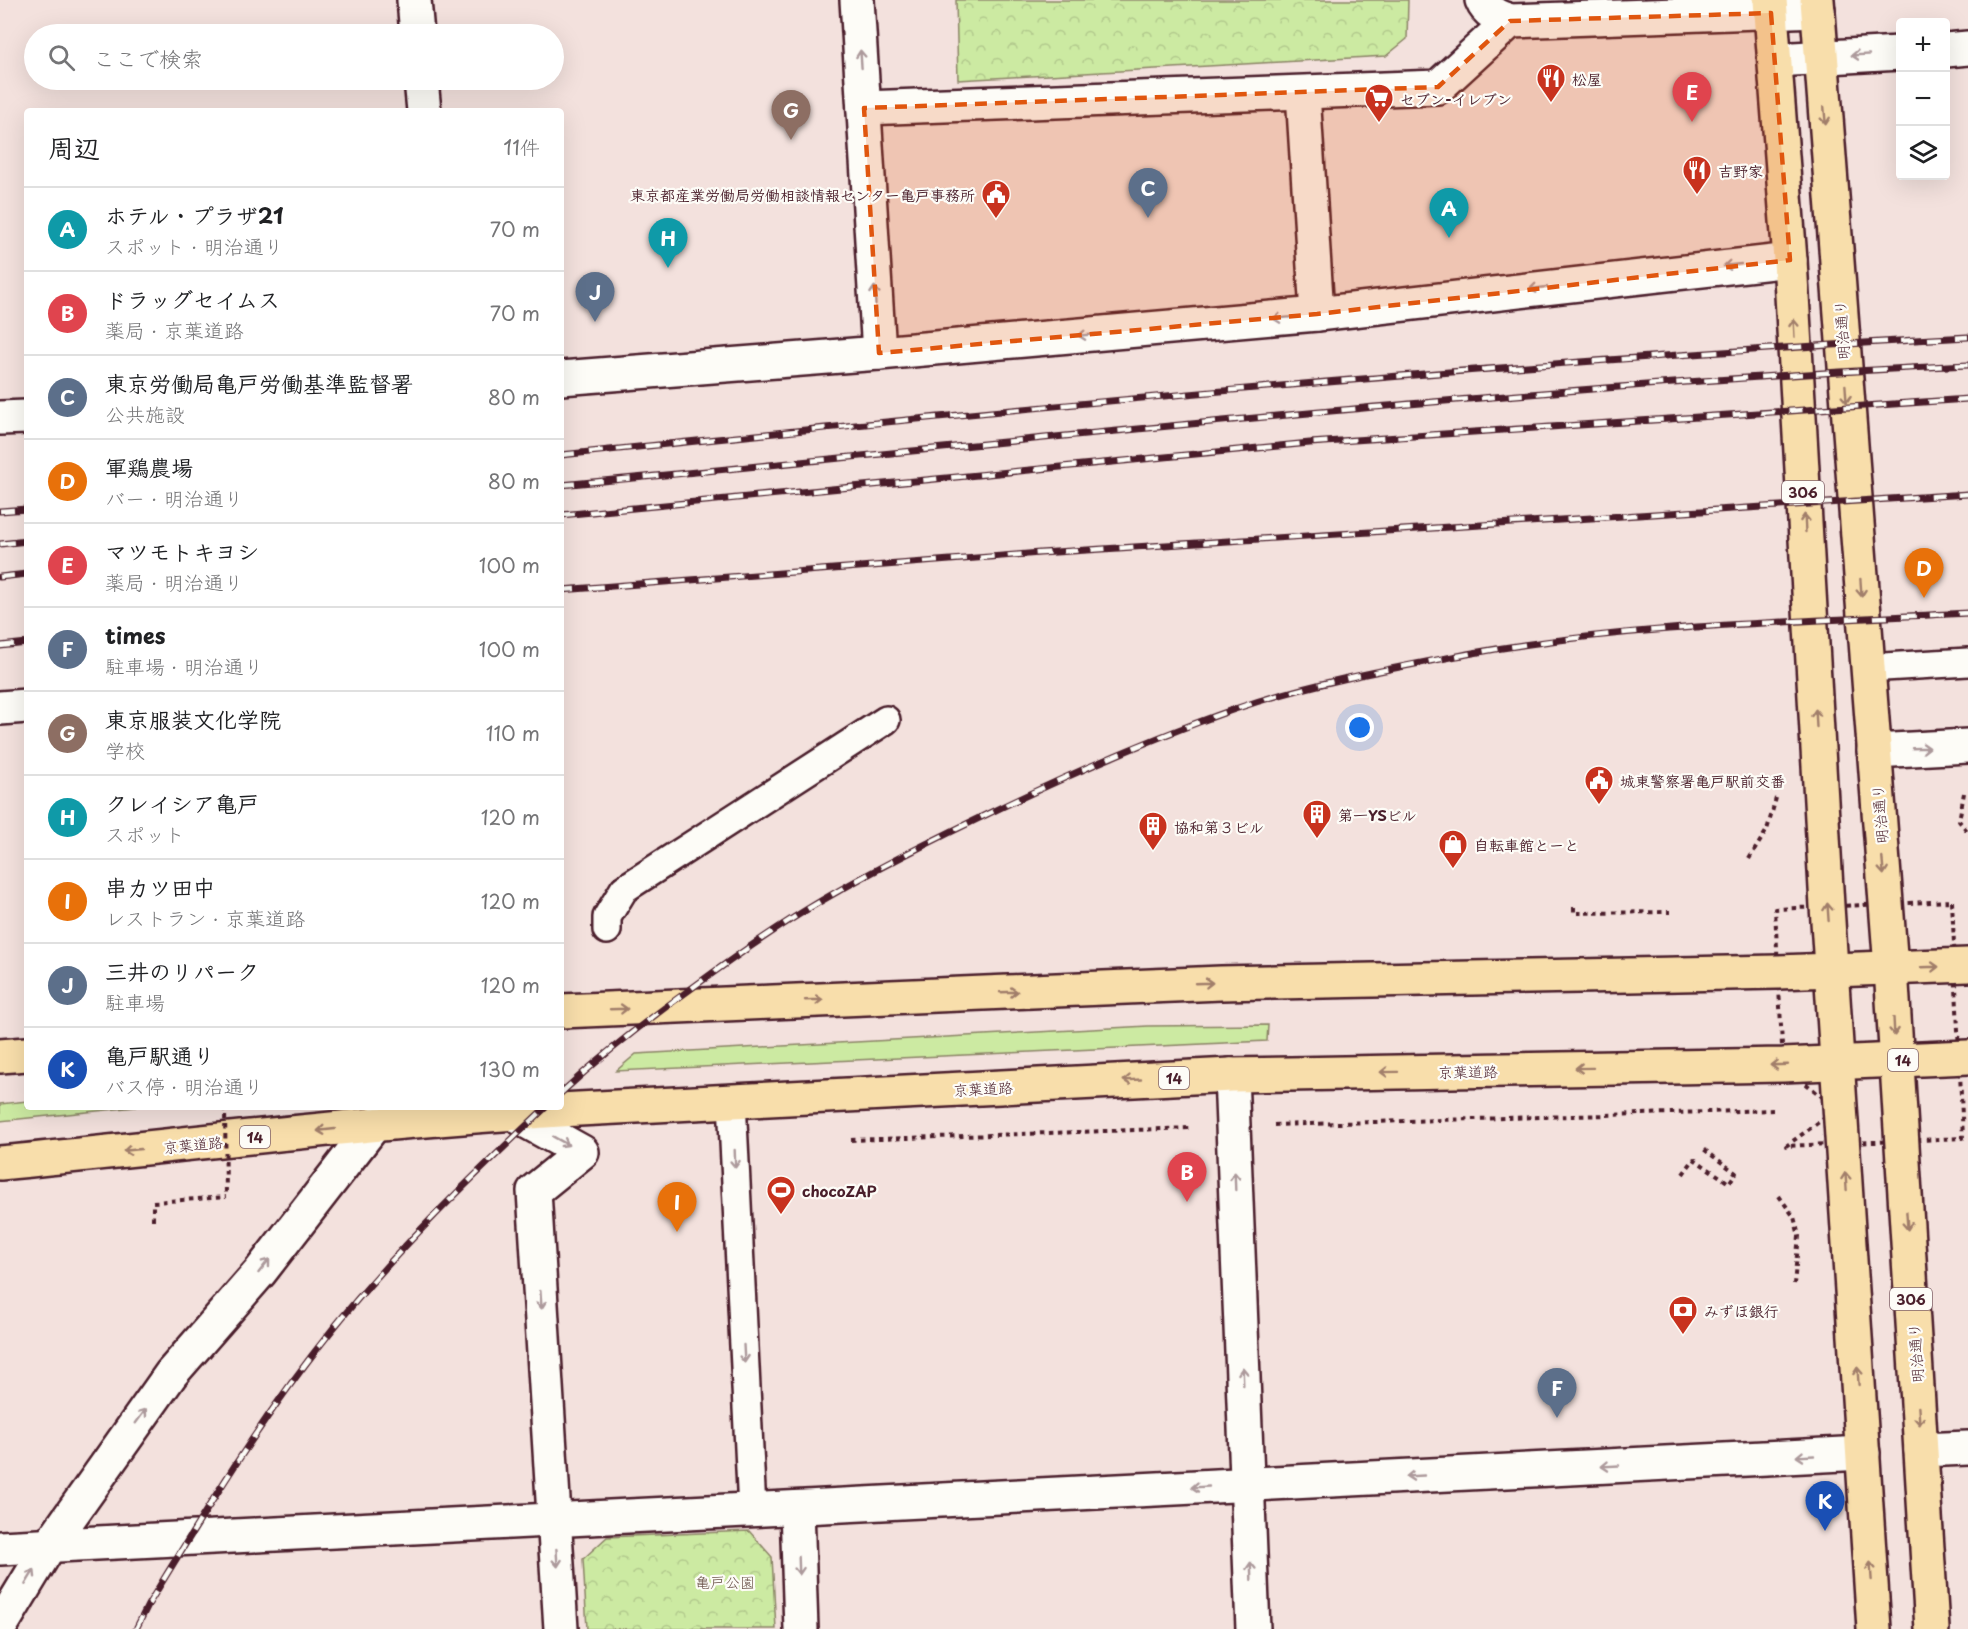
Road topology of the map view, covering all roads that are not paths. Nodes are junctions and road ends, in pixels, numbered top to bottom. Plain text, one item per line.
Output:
1 (414, 0) edge
2 (857, 0) edge
3 (1482, 0) edge
4 (1817, 5) edge
5 (1770, 6) edge
6 (1675, 8) edge
7 (1572, 10) edge
8 (1510, 21) junction
9 (416, 24) edge
10 (1968, 48) edge
11 (1950, 50) edge
12 (1896, 52) edge
13 (1820, 57) junction
14 (1775, 60) junction
15 (422, 90) edge
16 (1303, 93) junction
17 (424, 108) edge
18 (864, 108) junction
19 (1790, 260) junction
20 (1317, 314) junction
21 (879, 354) junction
22 (564, 378) edge
23 (24, 417) edge
24 (0, 418) edge
25 (1968, 662) edge
26 (1867, 668) junction
27 (24, 706) edge
28 (0, 708) edge
29 (886, 720) dead end
30 (1968, 746) edge
31 (1874, 751) junction
32 (607, 930) dead end
33 (1968, 965) edge
34 (1891, 968) junction
35 (1832, 971) junction
36 (564, 1011) edge
37 (24, 1054) edge
38 (0, 1056) edge
39 (1968, 1057) edge
40 (1896, 1060) junction
41 (1838, 1062) junction
42 (1231, 1075) junction
43 (732, 1101) junction
44 (564, 1108) edge
45 (510, 1110) edge
46 (385, 1116) edge
47 (0, 1163) edge
48 (1968, 1448) edge
49 (1921, 1450) junction
50 (1863, 1453) junction
51 (1247, 1484) junction
52 (797, 1508) junction
53 (752, 1510) junction
54 (554, 1520) junction
55 (49, 1546) junction
56 (0, 1548) edge
57 (0, 1627) edge
58 (561, 1629) edge
59 (801, 1629) edge
60 (1253, 1629) edge
61 (1874, 1629) edge
62 (1932, 1629) edge

1 - 9 street
18 -> 2 street
3 - 8 street
4 - 5 street
4 - 13 main road, 明治通り / 306
5 - 6 street
5 - 14 main road, 306
6 - 7 street
7 - 8 street
8 - 16 street
10 - 11 street
12 -> 13 street
13 - 14 street
13 -> 26 main road, 明治通り / 306
14 - 19 main road, 306
15 - 17 street
16 - 18 street
16 - 20 street
21 -> 18 street
19 -> 20 street
35 -> 19 main road, 306
20 -> 21 street
21 - 22 street
23 - 24 street
25 - 26 lane
26 - 31 main road, 明治通り / 306
27 - 28 street
29 - 32 lane
31 -> 30 street
31 -> 34 main road, 明治通り / 306
34 -> 33 main road
34 - 35 main road
34 -> 40 main road, 明治通り / 306
36 -> 35 main road
35 - 41 main road, 306
37 - 38 main road
39 - 40 main road, 京葉道路 / 14
40 - 41 main road, 京葉道路 / 14
40 -> 49 main road, 明治通り / 306
41 -> 42 main road, 京葉道路 / 14
50 -> 41 main road, 306
42 -> 43 main road, 京葉道路 / 14
51 -> 42 street
43 - 44 main road, 京葉道路 / 14
43 -> 53 lane
45 - 46 main road, 京葉道路 / 14
45 -> 54 street
46 -> 47 main road, 京葉道路 / 14
55 -> 46 street
48 - 49 street
49 - 62 main road, 明治通り / 306
50 -> 51 street
61 -> 50 main road, 306
51 -> 52 street
60 -> 51 street
52 - 53 street
52 -> 59 street
53 - 54 street
54 - 55 street
54 -> 58 street
55 - 56 street
57 -> 55 street

